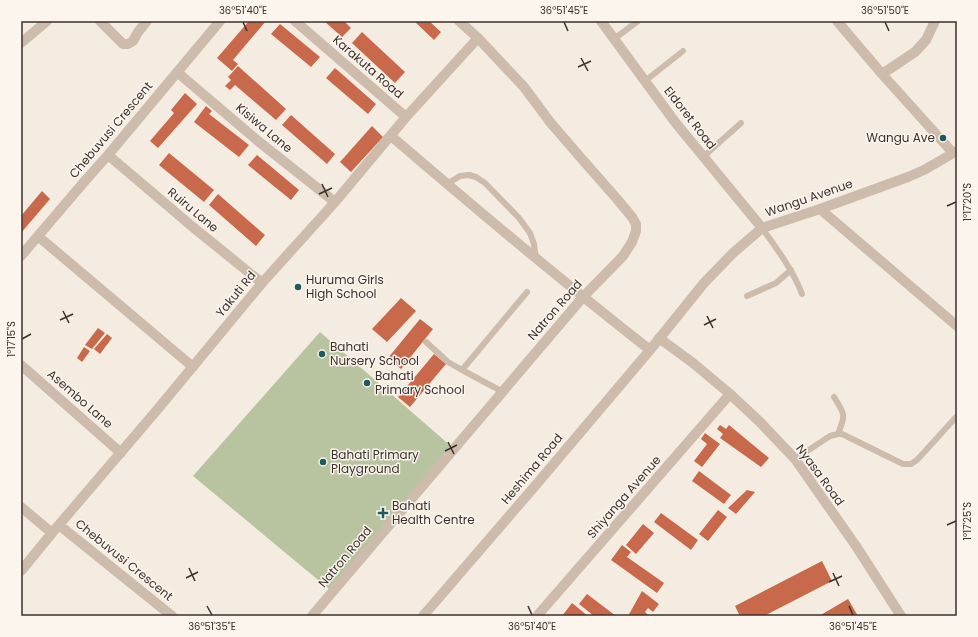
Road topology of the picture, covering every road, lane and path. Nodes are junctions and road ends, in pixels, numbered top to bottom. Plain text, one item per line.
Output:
1 (46, 21) edge
2 (100, 21) edge
3 (147, 21) edge
4 (220, 21) edge
5 (295, 21) edge
6 (459, 21) edge
7 (601, 21) edge
8 (638, 21) edge
9 (837, 21) edge
10 (935, 21) edge
11 (478, 38) junction
12 (614, 39) junction
13 (21, 43) edge
14 (683, 51) dead end
15 (177, 72) junction
16 (882, 74) junction
17 (645, 81) junction
18 (406, 118) junction
19 (741, 123) dead end
20 (391, 136) junction
21 (955, 152) edge
22 (108, 155) junction
23 (703, 157) junction
24 (447, 184) junction
25 (335, 202) junction
26 (820, 209) junction
27 (762, 228) junction
28 (39, 236) junction
29 (21, 256) edge
30 (536, 259) junction
31 (791, 270) junction
32 (262, 283) junction
33 (527, 292) dead end
34 (802, 294) dead end
35 (747, 296) dead end
36 (583, 297) junction
37 (957, 326) edge
38 (659, 338) junction
39 (426, 342) dead end
40 (650, 350) junction
41 (21, 365) edge
42 (193, 367) junction
43 (462, 370) junction
44 (503, 392) junction
45 (730, 394) junction
46 (834, 397) dead end
47 (957, 416) edge
48 (838, 434) junction
49 (121, 453) junction
50 (795, 459) junction
51 (21, 507) edge
52 (60, 525) junction
53 (52, 533) junction
54 (21, 571) edge
55 (172, 616) edge
56 (312, 616) edge
57 (423, 616) edge
58 (537, 616) edge
59 (901, 616) edge

1 - 13 street
2 - 3 street
4 - 15 street, Chebuvusi Crescent
5 - 18 street, Karakuta Road
6 - 11 street, Natron Road
7 - 12 street, Eldoret Road
8 - 12 lane
9 - 16 street
10 - 16 street
11 - 18 street, Yakuti Rd
11 - 36 street, Natron Road
12 - 17 street, Eldoret Road
14 - 17 lane
15 - 22 street, Chebuvusi Crescent
15 - 25 street, Kisiwa Lane
16 - 21 street
17 - 23 street, Eldoret Road
18 - 20 street, Yakuti Rd
19 - 23 lane
20 - 24 street
20 - 25 street, Yakuti Rd
21 - 26 street, Wangu Avenue
22 - 28 street, Chebuvusi Crescent
22 - 32 street, Ruiru Lane
23 - 27 street, Eldoret Road
24 - 30 street
24 - 30 lane
25 - 32 street, Yakuti Rd
26 - 27 street, Wangu Avenue
26 - 37 street
27 - 31 lane
27 - 38 street, Wangu Avenue
28 - 29 street, Chebuvusi Crescent
28 - 42 street
30 - 36 street
31 - 34 lane
31 - 35 lane
32 - 42 street, Yakuti Rd
33 - 43 lane
36 - 40 street
36 - 44 street, Natron Road
38 - 40 street, Heshima Road
38 - 45 street, Nyasa Road
39 - 43 lane
40 - 57 street, Heshima Road
41 - 49 street, Asembo Lane
42 - 49 street, Yakuti Rd
43 - 44 lane
44 - 56 street, Natron Road
45 - 50 street, Nyasa Road
45 - 58 street, Shiyanga Avenue
46 - 48 lane
47 - 48 lane
48 - 50 lane
49 - 52 street, Yakuti Rd
50 - 59 street, Nyasa Road
51 - 53 street
52 - 53 street, Yakuti Rd
52 - 55 street, Chebuvusi Crescent
53 - 54 street, Yakuti Rd

